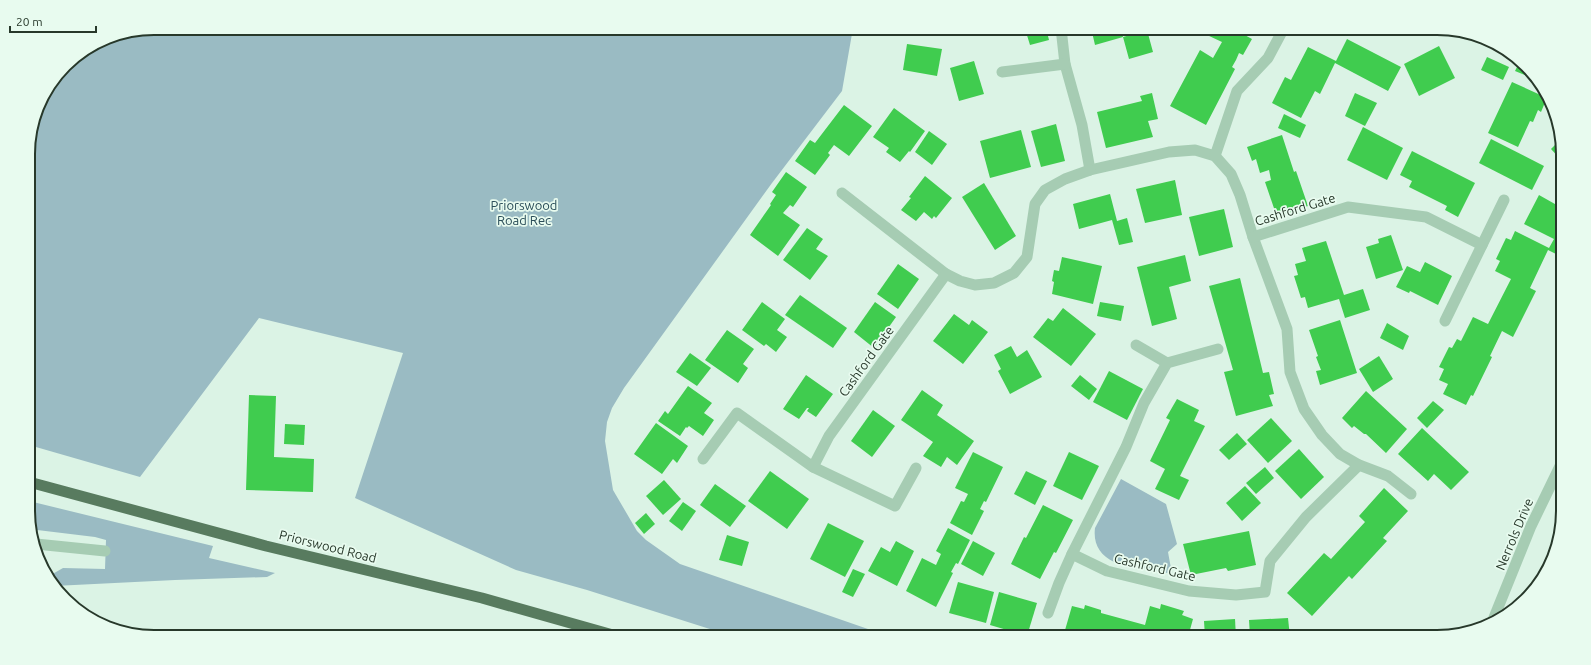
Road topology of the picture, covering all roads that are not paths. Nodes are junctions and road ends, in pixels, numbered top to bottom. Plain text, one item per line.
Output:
1 (1061, 35) edge
2 (1280, 35) edge
3 (1065, 64) junction
4 (1002, 72) dead end
5 (1215, 156) junction
6 (1090, 170) junction
7 (842, 193) dead end
8 (1504, 200) dead end
9 (1253, 236) junction
10 (1482, 246) junction
11 (946, 274) junction
12 (1445, 321) dead end
13 (1136, 346) dead end
14 (1218, 349) dead end
15 (1167, 363) junction
16 (703, 459) dead end
17 (1359, 465) junction
18 (813, 467) junction
19 (916, 468) dead end
20 (1556, 474) edge
21 (35, 484) edge
22 (1412, 494) dead end
23 (40, 544) edge
24 (105, 551) dead end
25 (1072, 554) junction
26 (1048, 613) dead end
27 (1495, 614) edge
28 (595, 630) edge

1 - 3 street
2 - 5 street
3 - 4 street
3 - 6 street
5 - 6 street
5 - 9 street, Cashford Gate
6 - 11 street
7 - 11 street
8 - 10 street
9 - 10 street, Cashford Gate
9 - 17 street, Cashford Gate
10 - 12 street
11 - 18 street, Cashford Gate
13 - 15 street
14 - 15 street
15 - 25 street
16 - 18 street
17 - 22 street, Cashford Gate
17 - 25 street, Cashford Gate
18 - 19 street
20 - 27 street, Nerrols Drive
21 - 28 main road, Priorswood Road
23 - 24 street
25 - 26 street

